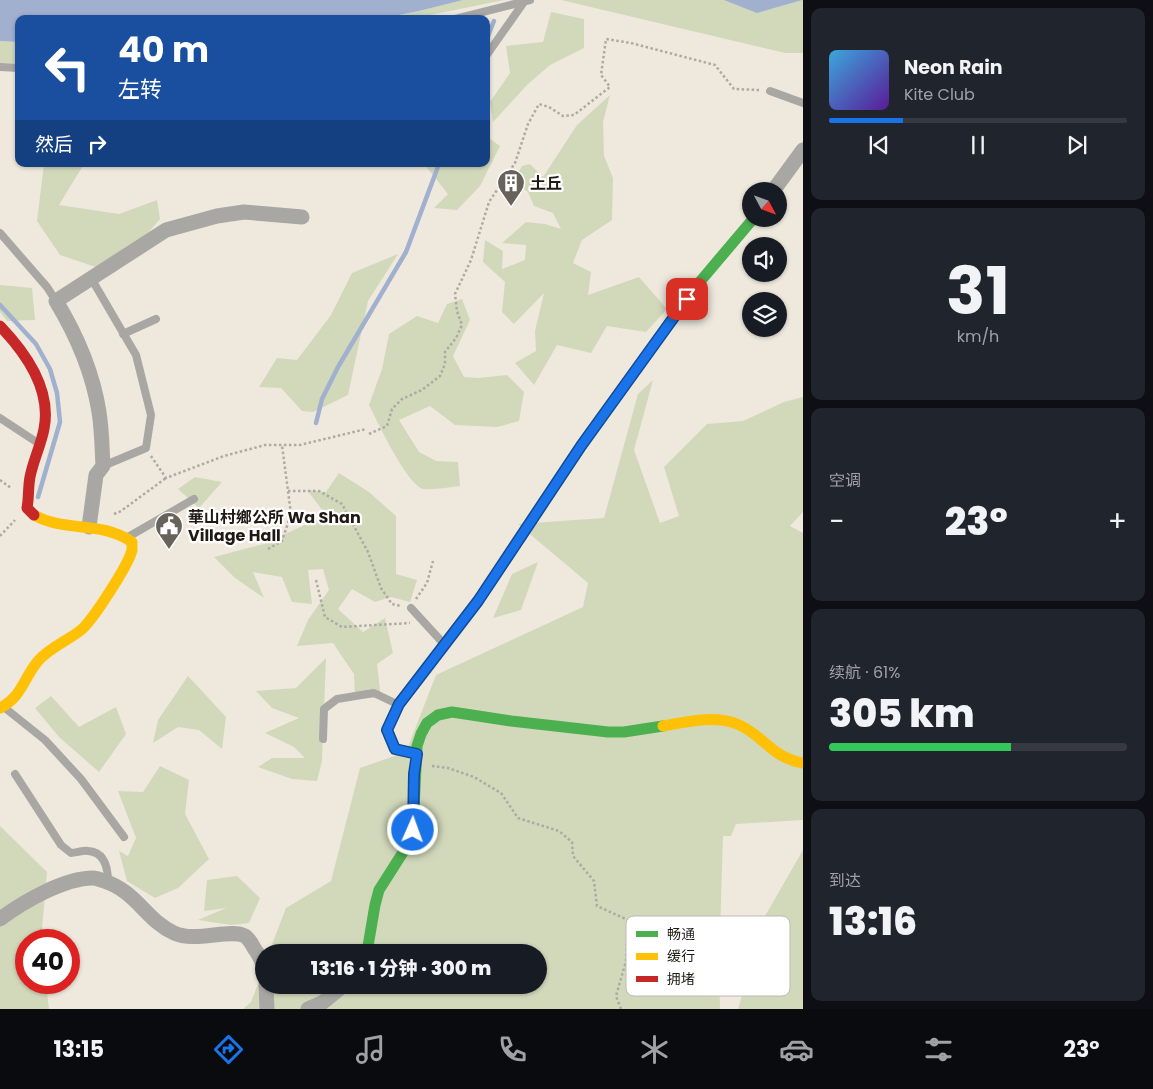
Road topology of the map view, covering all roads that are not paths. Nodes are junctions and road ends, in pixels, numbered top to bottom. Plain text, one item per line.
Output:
1 (527, 1) edge
2 (470, 15) edge
3 (490, 51) edge
4 (0, 67) edge
5 (15, 68) edge
6 (770, 91) road end
7 (803, 103) edge
8 (803, 150) edge
9 (780, 182) edge
10 (302, 217) dead end
11 (745, 228) edge
12 (0, 233) edge
13 (91, 278) junction
14 (56, 301) junction
15 (156, 319) dead end
16 (0, 326) edge
17 (123, 334) junction
18 (0, 418) edge
19 (40, 444) junction
20 (103, 466) junction
21 (194, 499) dead end
22 (89, 527) junction
23 (126, 538) junction
24 (411, 608) road end
25 (444, 645) junction
26 (399, 704) junction
27 (2, 708) edge
28 (323, 739) dead end
29 (416, 759) junction
30 (803, 763) edge
31 (15, 774) dead end
32 (124, 837) dead end
33 (108, 882) junction
34 (0, 918) edge
35 (369, 944) edge
36 (255, 949) edge
37 (266, 994) edge
38 (333, 994) edge
39 (267, 1009) edge
40 (308, 1009) edge

1 - 2 lane
1 - 3 lane
4 - 5 lane
6 - 7 lane
8 - 9 street
10 - 13 street
11 - 25 street
12 - 14 lane
13 - 14 street
13 - 17 lane
14 - 20 street
15 - 17 lane
16 - 19 street
17 - 20 lane
18 - 19 lane
19 - 22 street
20 - 22 street
21 - 23 lane
22 - 23 street
23 - 27 street
24 - 25 lane
25 - 26 street
26 - 28 lane
26 - 29 street
27 - 32 lane
29 - 30 street
29 - 35 street
31 - 33 lane
33 - 34 street
33 - 36 street
37 - 39 street
38 - 40 street

